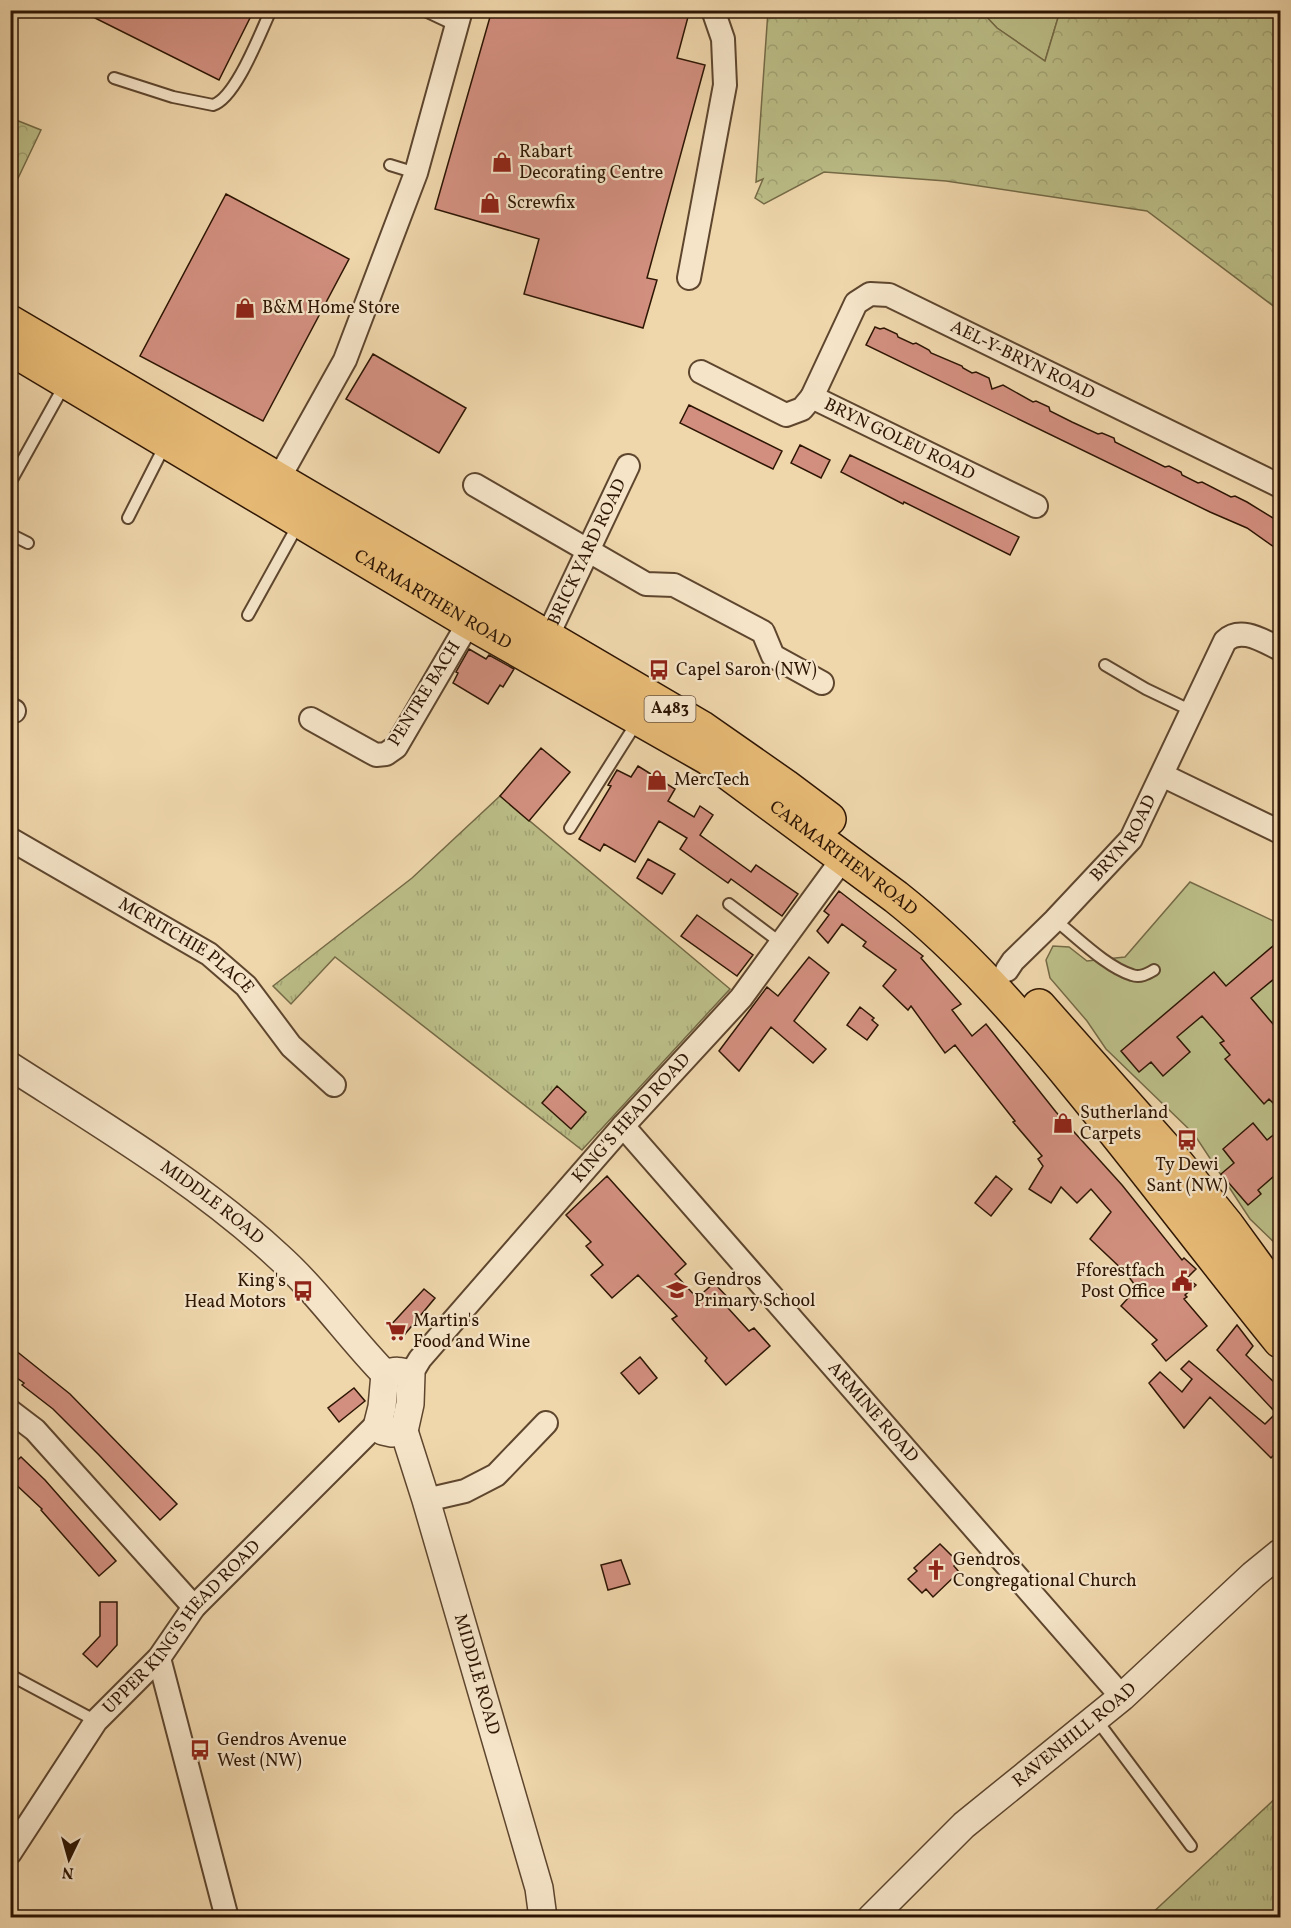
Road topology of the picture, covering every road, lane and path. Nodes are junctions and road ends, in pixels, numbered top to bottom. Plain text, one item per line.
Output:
1 (271, 10) edge
2 (423, 10) edge
3 (713, 10) edge
4 (459, 18) edge
5 (114, 78) dead end
6 (390, 165) dead end
7 (416, 173) junction
8 (689, 278) dead end
9 (10, 322) edge
10 (10, 348) edge
11 (701, 372) dead end
12 (66, 382) junction
13 (812, 396) junction
14 (167, 442) junction
15 (628, 466) dead end
16 (278, 480) junction
17 (10, 483) edge
18 (475, 485) dead end
19 (1281, 486) edge
20 (1036, 506) dead end
21 (128, 518) dead end
22 (300, 521) junction
23 (10, 534) edge
24 (28, 543) dead end
25 (589, 551) junction
26 (248, 615) dead end
27 (469, 622) junction
28 (548, 637) junction
29 (1281, 649) edge
30 (1105, 665) dead end
31 (822, 683) dead end
32 (1192, 711) junction
33 (311, 719) dead end
34 (639, 719) junction
35 (1162, 775) junction
36 (570, 828) dead end
37 (1281, 832) edge
38 (10, 838) edge
39 (844, 857) junction
40 (729, 904) dead end
41 (1055, 920) junction
42 (781, 943) junction
43 (1007, 970) junction
44 (1154, 970) dead end
45 (10, 1066) edge
46 (334, 1085) dead end
47 (624, 1126) junction
48 (1281, 1299) edge
49 (1281, 1341) edge
50 (398, 1374) junction
51 (10, 1411) edge
52 (378, 1423) junction
53 (546, 1423) dead end
54 (404, 1431) junction
55 (426, 1500) junction
56 (1281, 1553) edge
57 (194, 1607) junction
58 (159, 1658) junction
59 (10, 1676) edge
60 (1122, 1697) junction
61 (1096, 1719) junction
62 (96, 1720) junction
63 (1191, 1846) dead end
64 (10, 1853) edge
65 (227, 1917) edge
66 (543, 1917) edge
67 (871, 1917) edge

1 - 5 lane
2 - 4 lane
3 - 8 street
4 - 7 street
6 - 7 lane
7 - 16 street
9 - 16 main road, CARMARTHEN ROAD / A483
10 - 12 main road, CARMARTHEN ROAD / A483
11 - 13 street, BRYN GOLEU ROAD
12 - 14 main road, CARMARTHEN ROAD / A483
12 - 17 lane
13 - 19 street, AEL-Y-BRYN ROAD
13 - 20 street, BRYN GOLEU ROAD
14 - 21 lane
14 - 22 main road, CARMARTHEN ROAD / A483
15 - 25 street, BRICK YARD ROAD
16 - 28 main road, CARMARTHEN ROAD / A483
18 - 25 street
22 - 26 lane
22 - 27 main road, CARMARTHEN ROAD / A483
23 - 24 lane
25 - 28 street, BRICK YARD ROAD
25 - 31 street
27 - 33 street, PENTRE BACH
27 - 34 main road, CARMARTHEN ROAD / A483
28 - 43 main road, CARMARTHEN ROAD / A483
29 - 32 street, BRYN ROAD
30 - 32 lane
32 - 35 street, BRYN ROAD
34 - 36 lane
34 - 39 main road, CARMARTHEN ROAD / A483
35 - 37 street
35 - 41 street, BRYN ROAD
38 - 46 street, MCRITCHIE PLACE
39 - 42 street, KING'S HEAD ROAD
39 - 49 main road, CARMARTHEN ROAD / A483
40 - 42 lane
41 - 43 street, BRYN ROAD
41 - 44 lane
42 - 47 street, KING'S HEAD ROAD
43 - 48 main road, CARMARTHEN ROAD / A483
45 - 50 street, MIDDLE ROAD
47 - 50 street, KING'S HEAD ROAD
47 - 60 street, ARMINE ROAD
50 - 52 street
50 - 54 street
51 - 57 street
52 - 54 street
52 - 57 street, UPPER KING'S HEAD ROAD
53 - 55 street
54 - 55 street, MIDDLE ROAD
55 - 66 street, MIDDLE ROAD
56 - 60 street, RAVENHILL ROAD
57 - 58 street, UPPER KING'S HEAD ROAD
58 - 62 street, UPPER KING'S HEAD ROAD
58 - 65 street
59 - 62 lane
60 - 61 street, RAVENHILL ROAD
61 - 63 lane
61 - 67 street, RAVENHILL ROAD
62 - 64 street, UPPER KING'S HEAD ROAD

